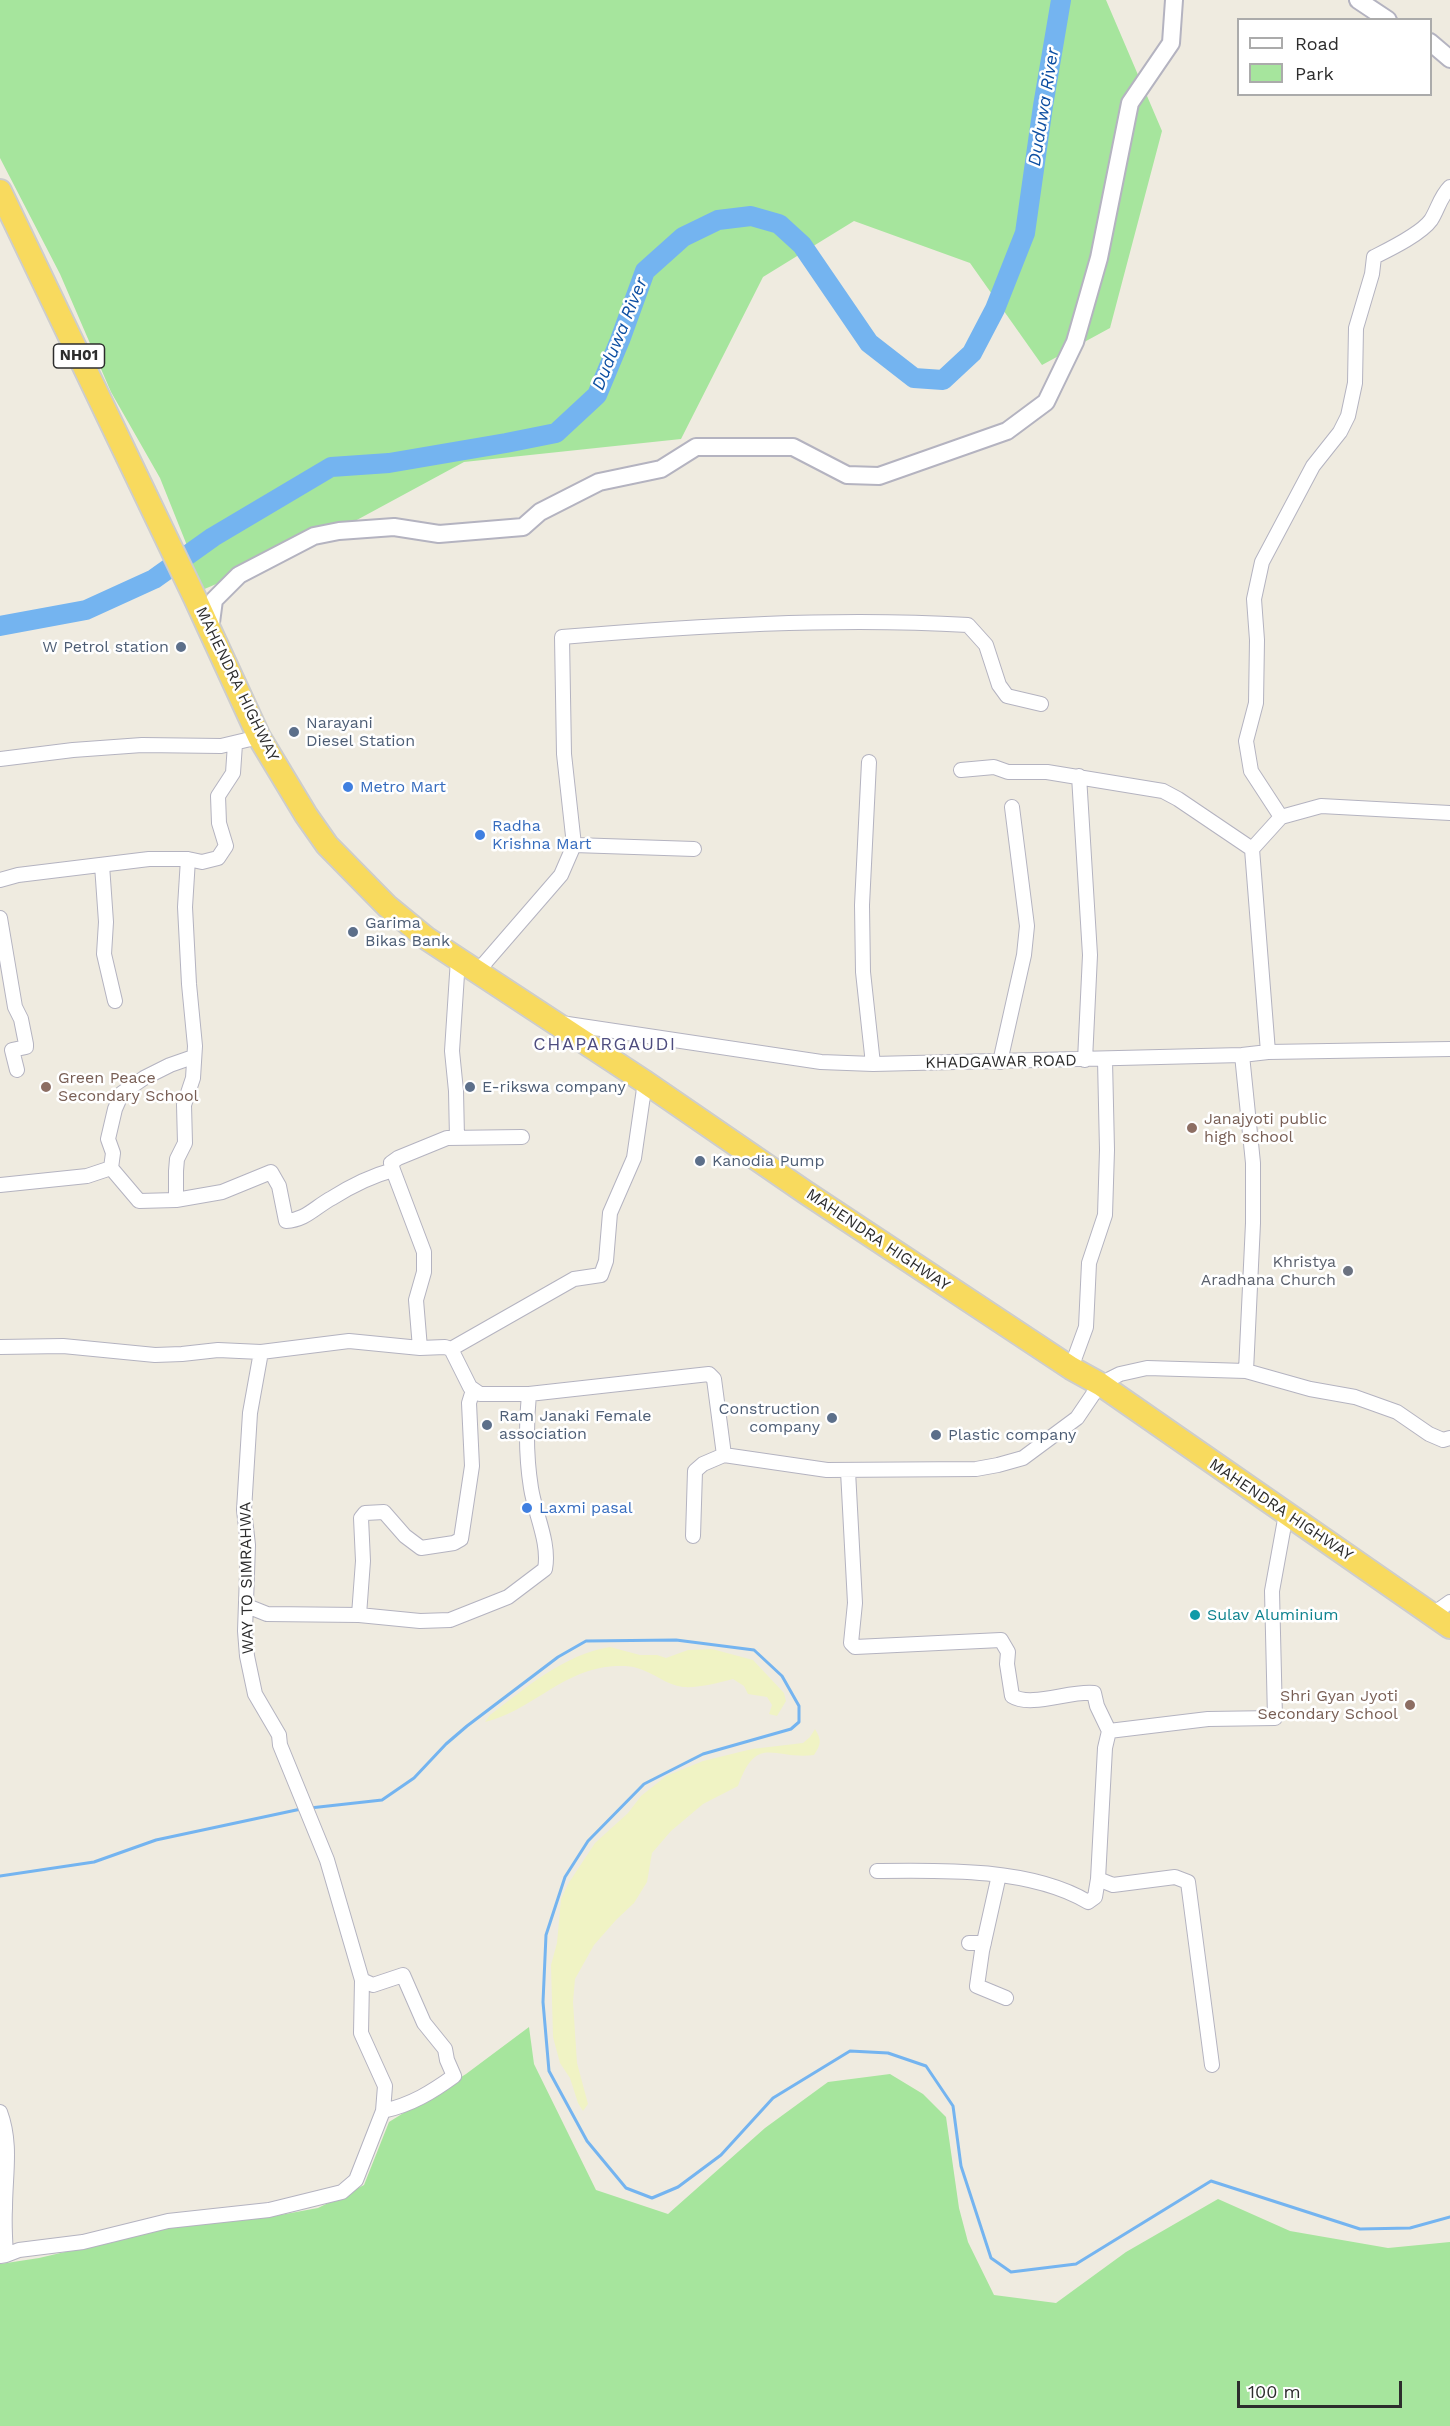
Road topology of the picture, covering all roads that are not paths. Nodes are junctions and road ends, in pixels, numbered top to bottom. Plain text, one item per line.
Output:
1 (1174, 0) edge
2 (1358, 0) edge
3 (1385, 18) edge
4 (1432, 43) edge
5 (1450, 59) edge
6 (1450, 187) edge
7 (0, 191) edge
8 (210, 631) junction
9 (1041, 704) dead end
10 (259, 737) junction
11 (235, 744) junction
12 (0, 759) edge
13 (869, 762) dead end
14 (961, 770) dead end
15 (1079, 776) junction
16 (1012, 807) dead end
17 (1450, 813) edge
18 (1281, 817) junction
19 (574, 845) junction
20 (694, 849) dead end
21 (1252, 849) junction
22 (188, 859) junction
23 (102, 865) junction
24 (0, 880) edge
25 (0, 918) edge
26 (458, 959) junction
27 (477, 972) junction
28 (116, 1001) dead end
29 (554, 1022) junction
30 (1450, 1049) edge
31 (1268, 1052) junction
32 (1242, 1055) junction
33 (193, 1057) junction
34 (1085, 1060) junction
35 (1105, 1060) junction
36 (1000, 1062) junction
37 (873, 1064) junction
38 (17, 1070) dead end
39 (645, 1082) junction
40 (522, 1137) dead end
41 (457, 1138) junction
42 (111, 1168) junction
43 (393, 1170) junction
44 (0, 1185) edge
45 (176, 1200) junction
46 (0, 1347) edge
47 (420, 1348) junction
48 (451, 1349) junction
49 (261, 1352) junction
50 (1071, 1368) junction
51 (1246, 1371) junction
52 (1100, 1384) junction
53 (473, 1390) junction
54 (529, 1394) junction
55 (1450, 1437) edge
56 (724, 1455) junction
57 (848, 1471) junction
58 (1286, 1514) junction
59 (693, 1536) dead end
60 (247, 1606) junction
61 (1444, 1614) edge
62 (359, 1615) junction
63 (1108, 1731) junction
64 (877, 1871) dead end
65 (999, 1875) junction
66 (1098, 1880) junction
67 (969, 1943) dead end
68 (984, 1943) junction
69 (362, 1980) junction
70 (1006, 1998) dead end
71 (1212, 2066) dead end
72 (383, 2111) junction
73 (0, 2112) edge
74 (3, 2255) edge

1 - 8 street
2 - 3 street
4 - 5 street
6 - 18 street
7 - 8 highway, MAHENDRA HIGHWAY / NH01
8 - 10 highway, MAHENDRA HIGHWAY / NH01
9 - 19 street
10 - 11 street
10 - 26 highway, MAHENDRA HIGHWAY / NH01
11 - 12 street
11 - 22 street
13 - 37 street
14 - 15 street
15 - 21 street
15 - 34 street
16 - 36 street
17 - 18 street
18 - 21 street
19 - 20 street
19 - 27 street
21 - 31 street
22 - 23 street
22 - 33 street
23 - 24 street
23 - 28 street
25 - 38 street
26 - 27 highway, MAHENDRA HIGHWAY / NH01
26 - 41 street
27 - 29 highway, MAHENDRA HIGHWAY / NH01
29 - 37 street, KHADGAWAR ROAD
29 - 39 highway, MAHENDRA HIGHWAY / NH01
30 - 31 street, KHADGAWAR ROAD
31 - 32 street, KHADGAWAR ROAD
32 - 35 street, KHADGAWAR ROAD
32 - 51 street
33 - 42 street
33 - 45 street
34 - 35 street, KHADGAWAR ROAD
34 - 36 street, KHADGAWAR ROAD
35 - 50 street
36 - 37 street, KHADGAWAR ROAD
39 - 48 street
39 - 50 highway, MAHENDRA HIGHWAY / NH01
40 - 41 street
41 - 43 street
42 - 44 street
42 - 45 street
43 - 45 street
43 - 47 street
46 - 49 street
47 - 48 street
47 - 49 street
48 - 53 street
49 - 60 street, WAY TO SIMRAHWA
50 - 52 highway, MAHENDRA HIGHWAY / NH01
51 - 52 street
51 - 55 street
52 - 57 street
52 - 58 highway, MAHENDRA HIGHWAY / NH01
53 - 54 street
53 - 62 street
54 - 56 street
54 - 62 street
56 - 57 street
56 - 59 street
57 - 63 street
58 - 61 highway, MAHENDRA HIGHWAY / NH01
58 - 63 street
60 - 62 street
60 - 69 street, WAY TO SIMRAHWA
63 - 66 street
64 - 65 street
65 - 66 street
65 - 68 street
66 - 71 street
67 - 68 street
68 - 70 street
69 - 72 street, WAY TO SIMRAHWA
69 - 72 street
72 - 74 street
73 - 74 street

